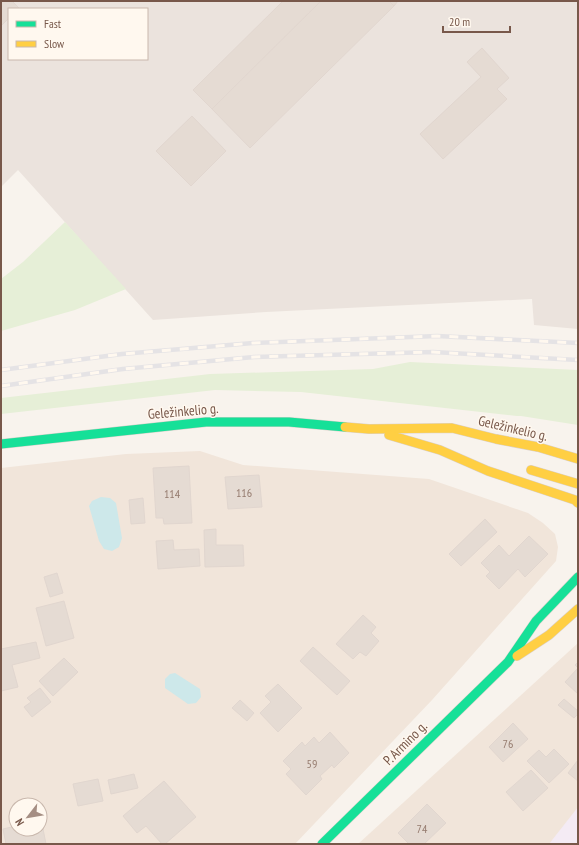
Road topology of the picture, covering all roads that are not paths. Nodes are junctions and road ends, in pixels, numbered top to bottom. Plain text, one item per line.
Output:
1 (482, 427) dead end
2 (452, 428) junction
3 (369, 429) junction
4 (1, 444) edge
5 (440, 450) junction
6 (477, 456) dead end
7 (578, 459) edge
8 (520, 467) dead end
9 (578, 484) edge
10 (578, 502) edge
11 (578, 577) edge
12 (578, 609) edge
13 (508, 662) junction
14 (322, 844) edge

1 - 2 main road
2 - 3 main road, Geležinkelio g.
2 - 7 main road, Geležinkelio g.
3 - 4 main road, Geležinkelio g.
3 - 5 main road, Geležinkelio g.
5 - 6 main road, Geležinkelio g.
5 - 10 main road, Geležinkelio g.
8 - 9 main road
11 - 13 main road, P. Armino g.
12 - 13 main road, P. Armino g.
13 - 14 main road, P. Armino g.

